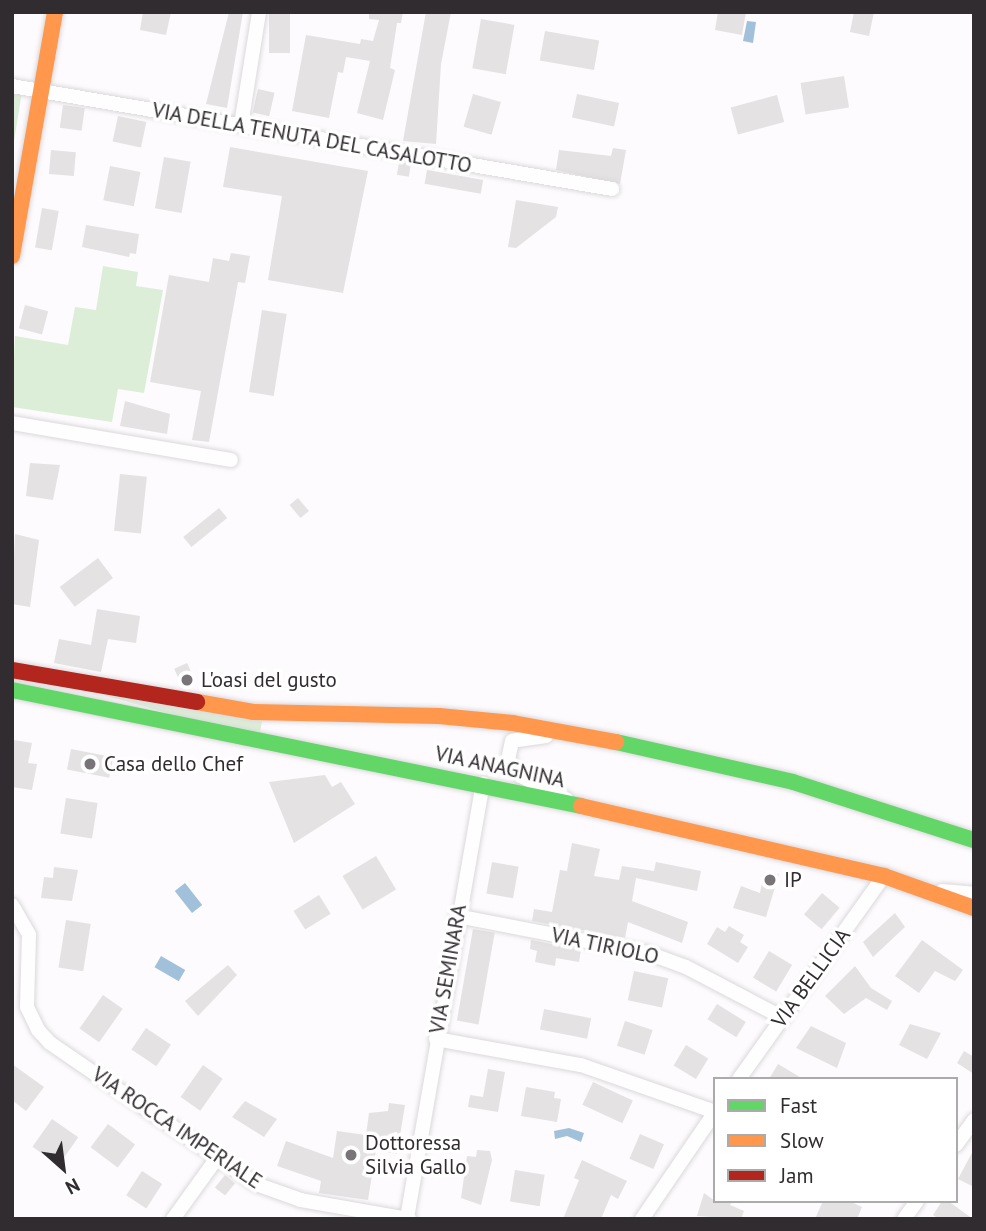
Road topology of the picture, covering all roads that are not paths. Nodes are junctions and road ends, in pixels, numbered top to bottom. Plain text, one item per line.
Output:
1 (55, 12) edge
2 (258, 12) edge
3 (12, 86) edge
4 (42, 91) junction
5 (241, 125) junction
6 (612, 189) dead end
7 (12, 256) edge
8 (12, 423) edge
9 (231, 460) dead end
10 (12, 670) edge
11 (12, 690) edge
12 (621, 743) junction
13 (483, 784) junction
14 (580, 806) junction
15 (953, 832) junction
16 (974, 840) edge
17 (974, 847) edge
18 (884, 876) junction
19 (920, 889) junction
20 (974, 894) edge
21 (12, 905) edge
22 (974, 908) edge
23 (457, 916) junction
24 (783, 1018) junction
25 (436, 1039) junction
26 (740, 1077) edge
27 (713, 1111) edge
28 (713, 1115) edge
29 (974, 1120) edge
30 (958, 1142) edge
31 (217, 1158) junction
32 (916, 1203) edge
33 (173, 1219) edge
34 (408, 1219) edge
35 (642, 1219) edge
36 (904, 1219) edge

1 - 4 main road
2 - 5 street
3 - 4 street, VIA DELLA TENUTA DEL CASALOTTO
4 - 5 street, VIA DELLA TENUTA DEL CASALOTTO
4 - 7 main road
5 - 6 street, VIA DELLA TENUTA DEL CASALOTTO
8 - 9 street
10 - 12 main road, VIA ANAGNINA
11 - 13 main road, VIA ANAGNINA
12 - 14 street
12 - 15 main road, VIA ANAGNINA
13 - 14 main road, VIA ANAGNINA
13 - 23 street, VIA SEMINARA
14 - 18 main road, VIA ANAGNINA
15 - 16 main road, VIA ANAGNINA
15 - 17 street
18 - 19 main road, VIA ANAGNINA
18 - 24 street, VIA BELLICIA
19 - 20 street
19 - 22 main road, VIA ANAGNINA
21 - 31 street, VIA ROCCA IMPERIALE
23 - 24 street, VIA TIRIOLO
23 - 25 street, VIA SEMINARA
24 - 26 street, VIA BELLICIA
25 - 27 street
25 - 34 street, VIA SEMINARA
28 - 35 street
29 - 30 street
31 - 33 street
31 - 34 street, VIA ROCCA IMPERIALE
32 - 36 street

